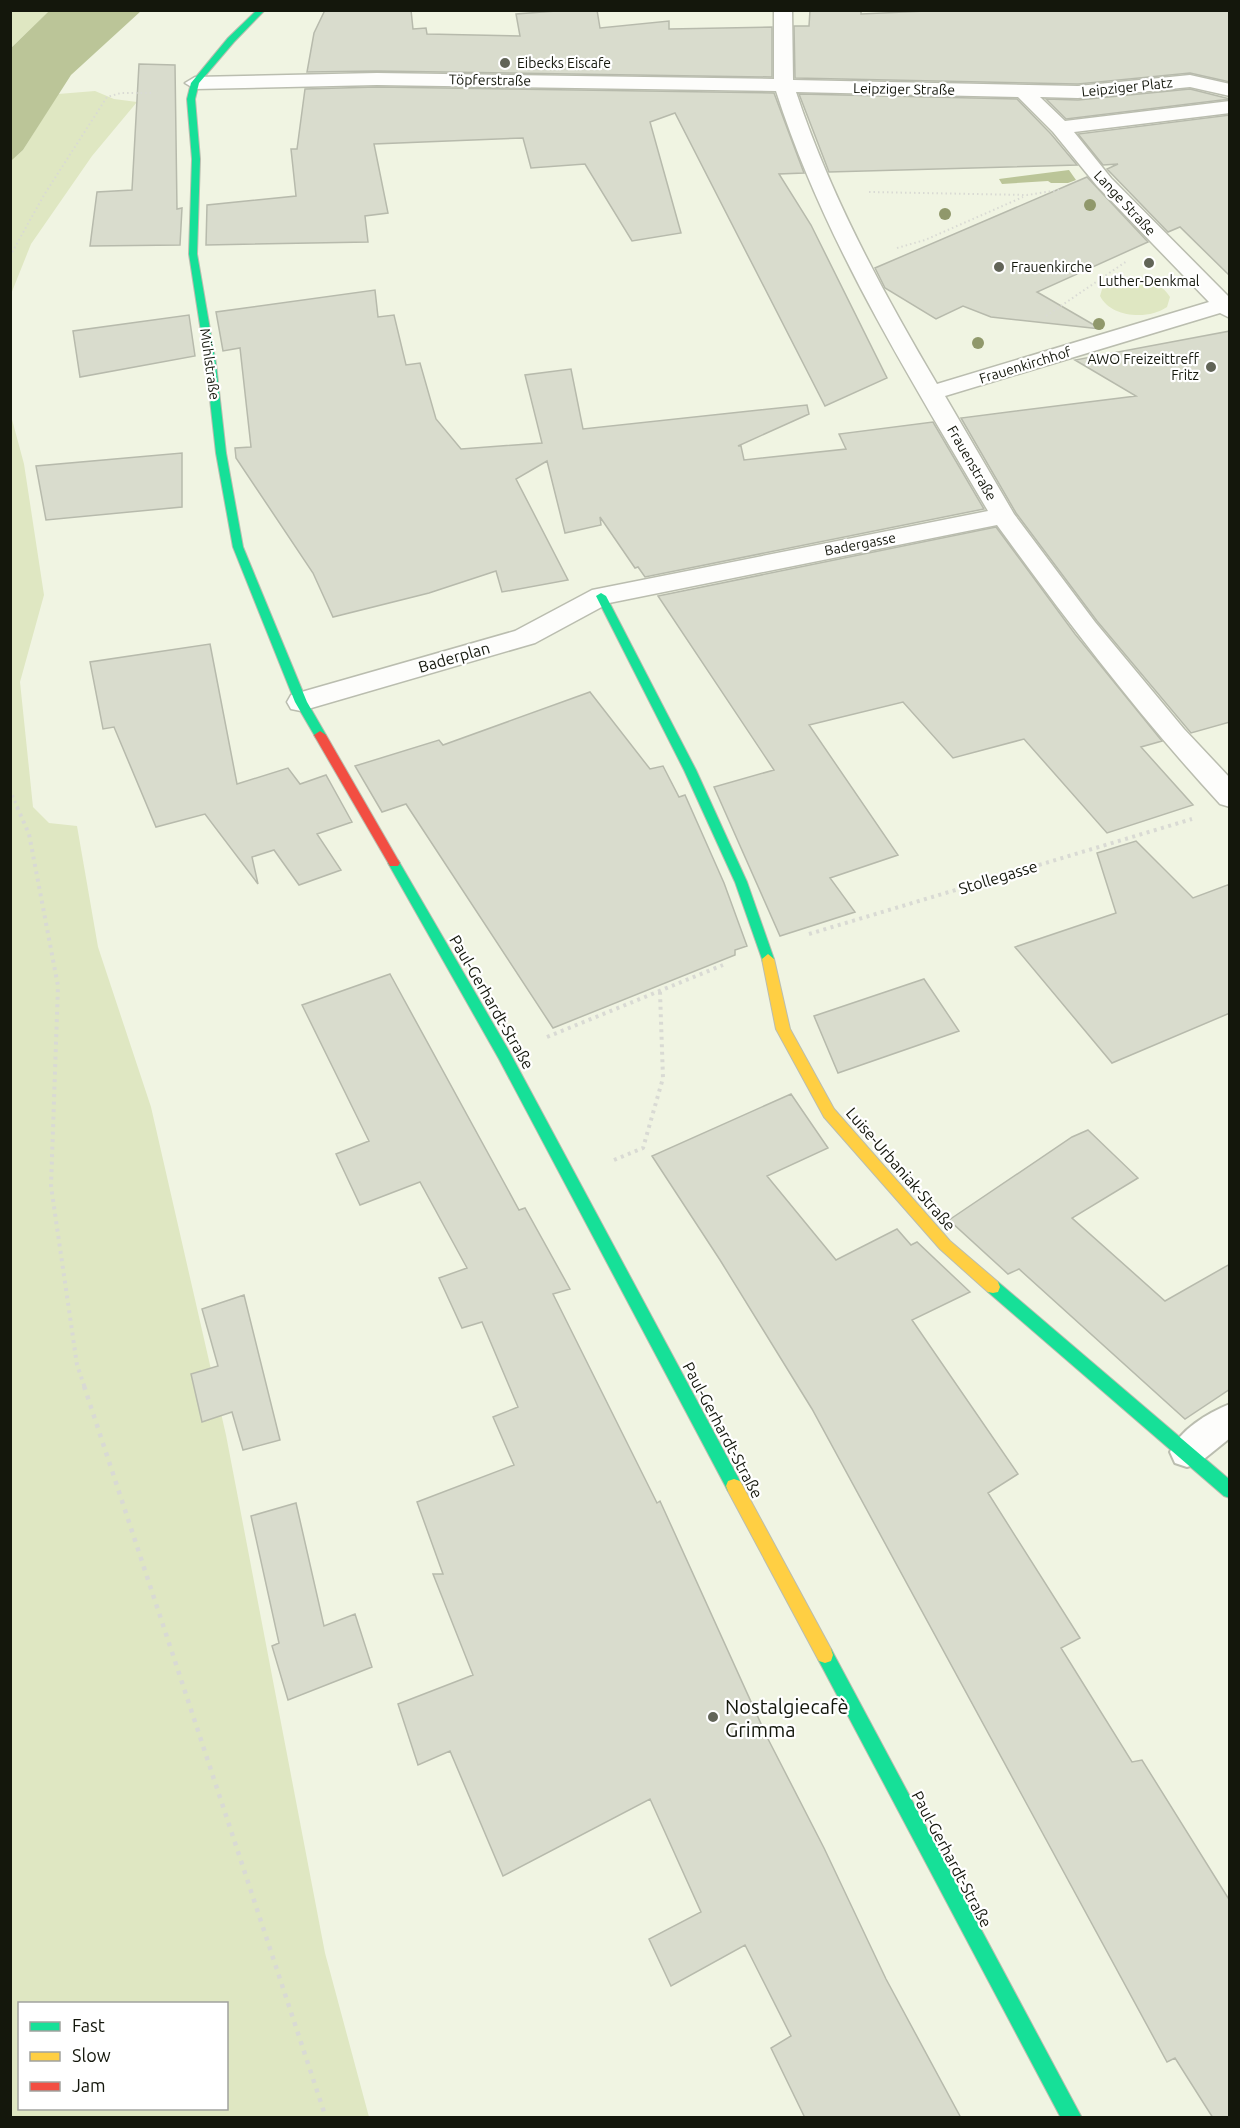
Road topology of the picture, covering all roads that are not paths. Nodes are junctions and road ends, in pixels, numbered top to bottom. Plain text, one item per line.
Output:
1 (262, 10) edge
2 (783, 10) edge
3 (195, 83) junction
4 (784, 86) junction
5 (1230, 90) edge
6 (1023, 91) junction
7 (1230, 107) edge
8 (1060, 128) junction
9 (1226, 308) edge
10 (931, 393) junction
11 (1003, 516) junction
12 (718, 572) joint
13 (602, 596) junction
14 (300, 702) junction
15 (1230, 797) edge
16 (1230, 1419) edge
17 (1187, 1452) junction
18 (1230, 1491) edge
19 (1072, 2118) edge

1 - 3 street
2 - 4 street, Frauenstraße
3 - 4 street, Töpferstraße
3 - 14 street, Mühlstraße
4 - 6 street, Leipziger Straße
4 - 10 street, Frauenstraße
5 - 6 street, Leipziger Platz
6 - 8 street, Lange Straße
7 - 8 street, Leipziger Platz
8 - 9 street, Lange Straße
9 - 10 street, Frauenkirchhof
10 - 11 street, Frauenstraße
11 - 12 street, Badergasse
11 - 15 street, Frauenstraße
12 - 13 street, Baderplan
13 - 14 street, Baderplan
13 - 17 street, Luise-Urbaniak-Straße
14 - 19 street, Paul-Gerhardt-Straße
16 - 17 lane
17 - 18 street, Luise-Urbaniak-Straße

